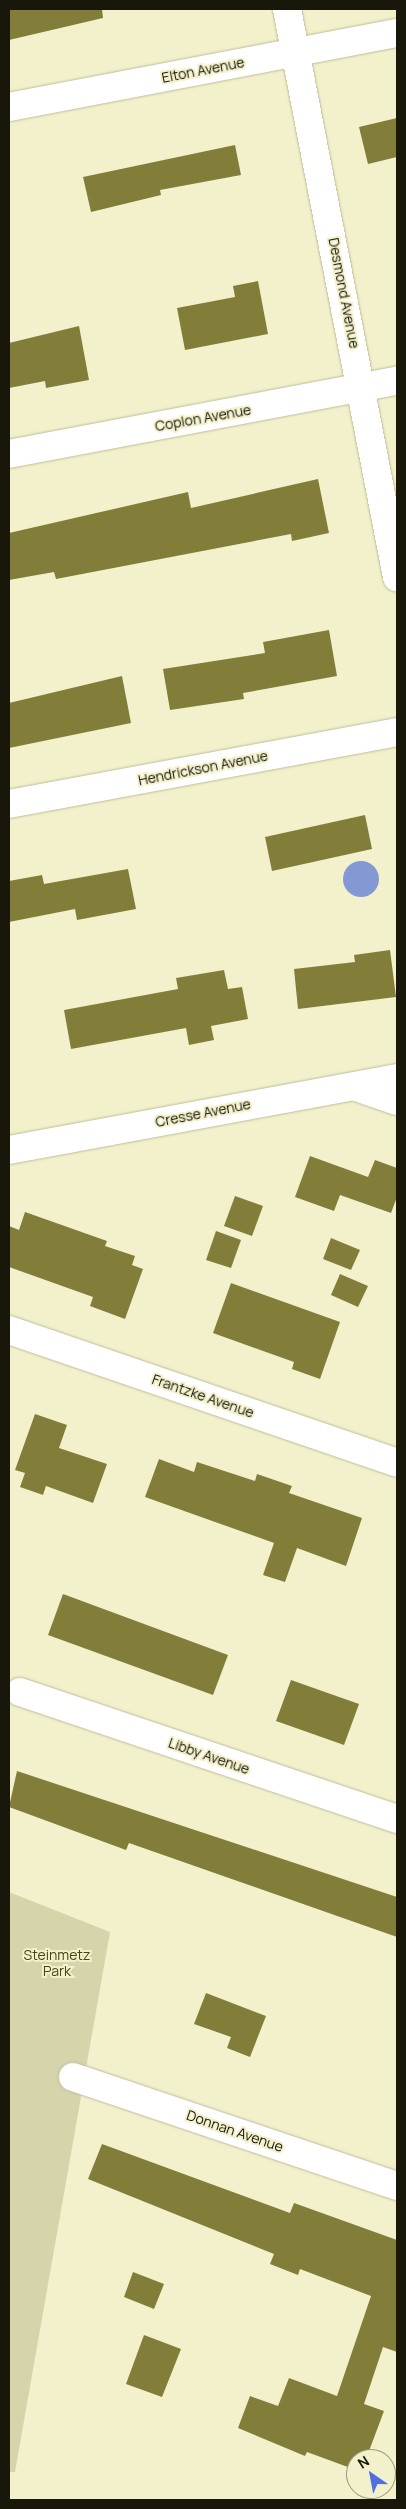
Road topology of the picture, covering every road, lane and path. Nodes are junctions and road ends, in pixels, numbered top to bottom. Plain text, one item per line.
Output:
1 (287, 9) edge
2 (397, 33) edge
3 (295, 52) junction
4 (9, 107) edge
5 (397, 381) edge
6 (363, 388) junction
7 (9, 454) edge
8 (397, 577) edge
9 (397, 732) edge
10 (9, 804) edge
11 (397, 1078) edge
12 (350, 1085) junction
13 (397, 1101) edge
14 (9, 1150) edge
15 (9, 1330) edge
16 (397, 1463) edge
17 (20, 1692) dead end
18 (397, 1819) edge
19 (73, 2077) dead end
20 (397, 2186) edge

1 - 3 street, Desmond Avenue
2 - 3 street, Elton Avenue
3 - 4 street, Elton Avenue
3 - 6 street, Desmond Avenue
5 - 6 street, Coplon Avenue
6 - 7 street, Coplon Avenue
6 - 8 street, Desmond Avenue
9 - 10 street, Hendrickson Avenue
11 - 12 street, Cresse Avenue
12 - 13 street
12 - 14 street, Cresse Avenue
15 - 16 street, Frantzke Avenue
17 - 18 street, Libby Avenue
19 - 20 street, Donnan Avenue

